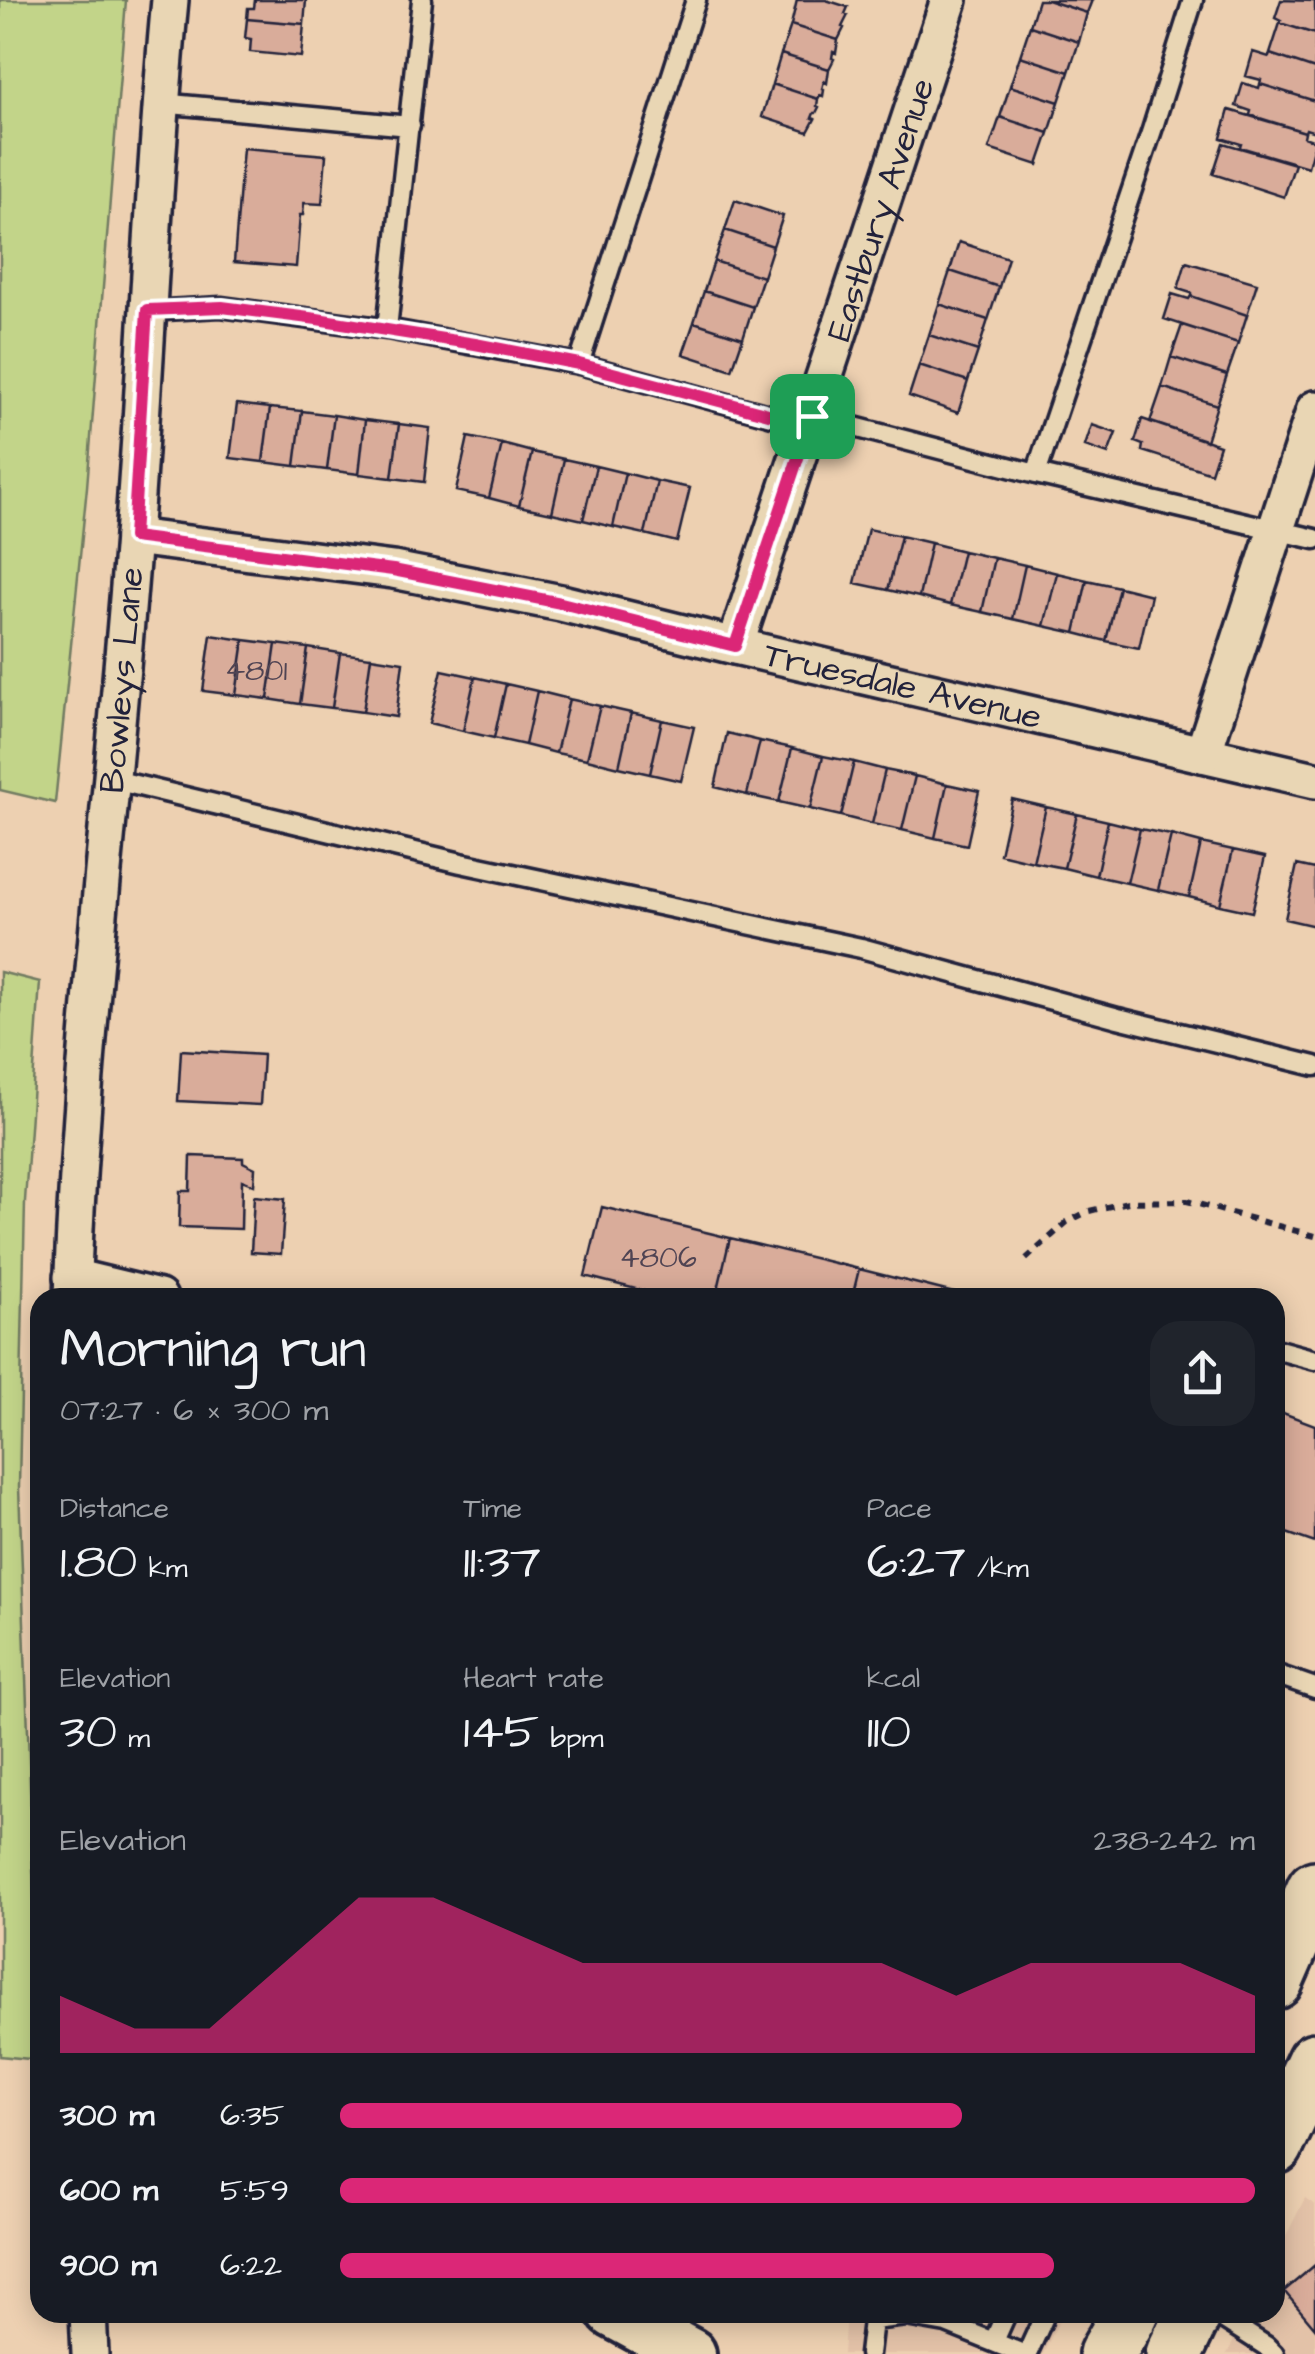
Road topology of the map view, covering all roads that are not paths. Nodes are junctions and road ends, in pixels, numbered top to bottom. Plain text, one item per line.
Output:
1 (170, 0) edge
2 (422, 0) edge
3 (696, 0) edge
4 (949, 0) edge
5 (1192, 0) edge
6 (160, 103) junction
7 (410, 126) junction
8 (147, 310) junction
9 (386, 329) junction
10 (579, 364) junction
11 (1315, 410) edge
12 (812, 416) junction
13 (1036, 474) junction
14 (1277, 530) junction
15 (133, 537) junction
16 (1315, 540) edge
17 (735, 646) junction
18 (1203, 754) junction
19 (110, 779) junction
20 (1315, 780) edge
21 (1315, 1066) edge
22 (72, 1287) edge
23 (1285, 1352) edge
24 (1315, 1360) edge
25 (1285, 1678) edge
26 (1315, 1688) edge
27 (1315, 1890) edge
28 (1285, 1959) edge
29 (1315, 2060) edge
30 (1285, 2124) edge
31 (89, 2323) edge
32 (633, 2323) edge
33 (872, 2323) edge
34 (962, 2323) edge
35 (1000, 2323) edge
36 (1041, 2323) edge
37 (1125, 2323) edge
38 (1189, 2323) edge
39 (1230, 2323) edge
40 (990, 2340) junction
41 (90, 2354) edge
42 (690, 2354) edge
43 (869, 2354) edge
44 (974, 2354) edge
45 (1025, 2354) edge
46 (1107, 2354) edge
47 (1174, 2354) edge
48 (1274, 2354) edge

1 - 6 street, Bowleys Lane
2 - 7 lane
3 - 10 lane
4 - 12 street, Eastbury Avenue
5 - 13 lane
6 - 7 lane
6 - 8 street, Bowleys Lane
7 - 9 lane
8 - 9 lane
8 - 15 street, Bowleys Lane
9 - 10 lane
10 - 12 lane
11 - 14 street
12 - 13 lane
12 - 17 street, Eastbury Avenue
13 - 14 lane
14 - 16 lane
14 - 18 street
15 - 17 street, Truesdale Avenue
15 - 19 street, Bowleys Lane
17 - 18 street, Truesdale Avenue
18 - 20 street, Truesdale Avenue
19 - 21 lane
19 - 22 street, Bowleys Lane
23 - 24 lane
25 - 26 lane
27 - 28 main road
29 - 30 main road
31 - 41 street
32 - 42 street
33 - 43 lane
34 - 40 lane
35 - 40 lane
36 - 45 lane
37 - 46 main road
38 - 47 main road
39 - 48 lane
40 - 44 lane
40 - 45 lane

